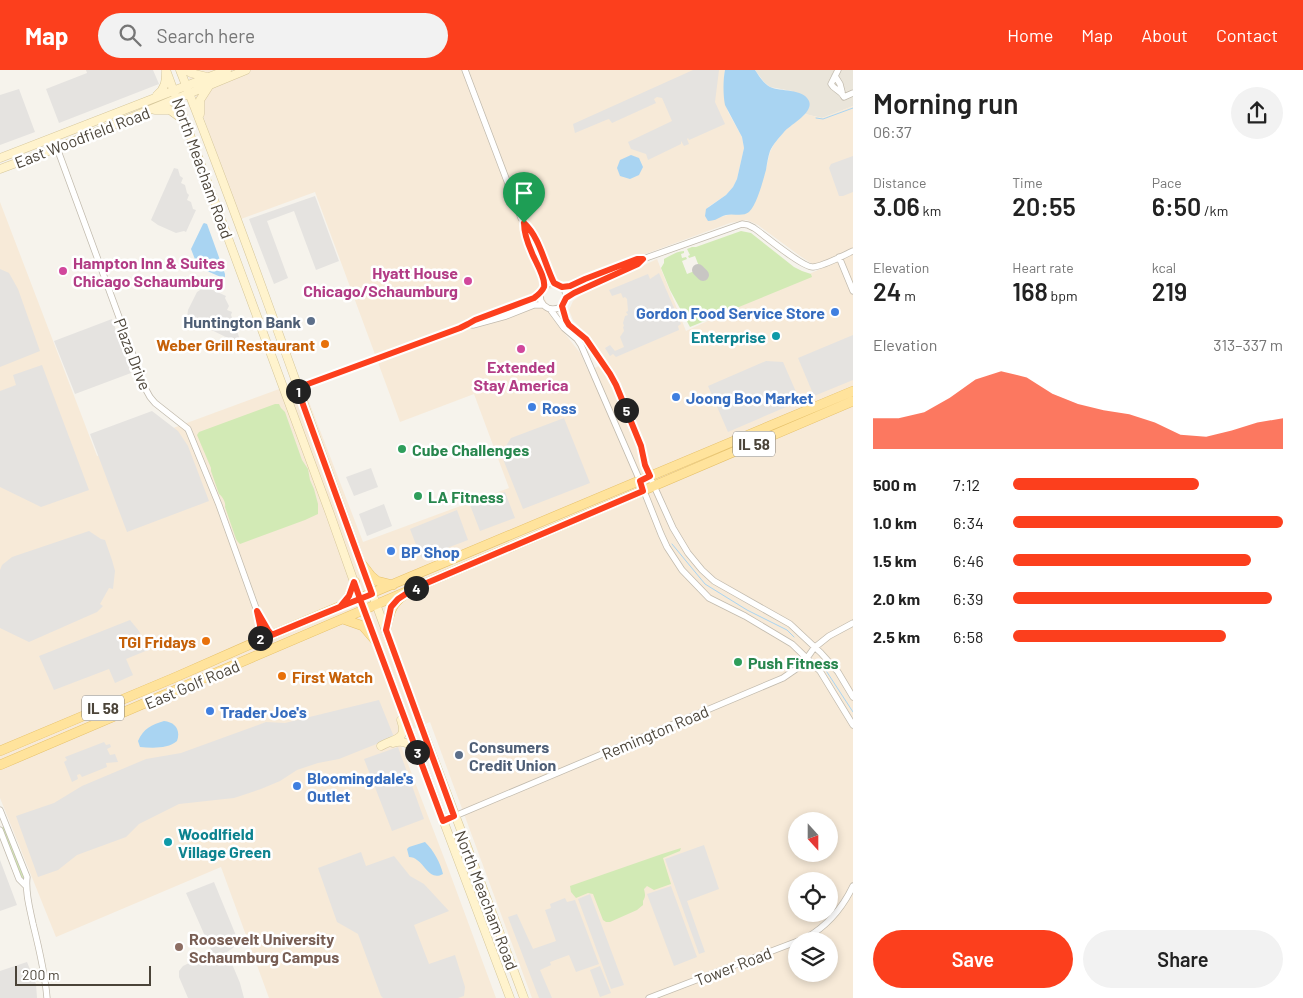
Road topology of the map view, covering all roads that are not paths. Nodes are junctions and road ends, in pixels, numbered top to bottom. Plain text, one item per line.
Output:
1 (166, 70) edge
2 (180, 70) edge
3 (186, 70) edge
4 (227, 70) edge
5 (246, 70) edge
6 (465, 70) edge
7 (837, 73) edge
8 (209, 81) junction
9 (186, 86) junction
10 (174, 90) junction
11 (853, 93) edge
12 (190, 94) junction
13 (150, 99) junction
14 (178, 99) junction
15 (146, 112) junction
16 (200, 118) junction
17 (186, 122) junction
18 (53, 137) junction
19 (57, 148) junction
20 (0, 158) edge
21 (0, 168) edge
22 (524, 223) junction
23 (853, 251) edge
24 (839, 257) junction
25 (643, 259) junction
26 (554, 283) junction
27 (544, 287) junction
28 (562, 287) junction
29 (853, 291) edge
30 (540, 294) junction
31 (566, 298) junction
32 (543, 305) junction
33 (562, 306) junction
34 (550, 309) junction
35 (468, 324) junction
36 (297, 388) junction
37 (853, 391) edge
38 (853, 402) edge
39 (650, 476) junction
40 (640, 481) junction
41 (654, 486) junction
42 (643, 491) junction
43 (361, 563) junction
44 (354, 582) junction
45 (393, 585) junction
46 (415, 588) junction
47 (372, 594) junction
48 (360, 599) junction
49 (376, 604) junction
50 (340, 607) junction
51 (364, 610) junction
52 (257, 611) junction
53 (343, 619) junction
54 (853, 623) edge
55 (386, 630) junction
56 (272, 635) junction
57 (260, 640) junction
58 (375, 640) junction
59 (814, 648) junction
60 (807, 658) junction
61 (390, 680) junction
62 (853, 697) edge
63 (853, 725) edge
64 (416, 748) junction
65 (0, 751) edge
66 (0, 765) edge
67 (0, 810) edge
68 (454, 816) junction
69 (443, 821) junction
70 (0, 830) edge
71 (26, 886) junction
72 (853, 886) edge
73 (492, 951) junction
74 (510, 961) junction
75 (47, 998) edge
76 (510, 998) edge
77 (524, 998) edge
78 (649, 998) edge

1 - 10 main road, North Meacham Road
1 - 13 main road
2 - 9 main road, North Meacham Road
3 - 8 main road
4 - 8 main road, East Woodfield Road
5 - 8 main road, East Woodfield Road
6 - 22 street
7 - 11 street
8 - 9 main road, East Woodfield Road
8 - 12 main road, East Woodfield Road
8 - 16 main road
9 - 10 main road, East Woodfield Road
9 - 12 main road, North Meacham Road
10 - 13 main road, East Woodfield Road
10 - 14 main road, North Meacham Road
12 - 14 main road, East Woodfield Road
12 - 16 main road, North Meacham Road
13 - 18 main road, East Woodfield Road
14 - 15 main road, East Woodfield Road
14 - 17 main road, North Meacham Road
15 - 17 main road
15 - 19 main road, East Woodfield Road
16 - 36 main road, North Meacham Road
17 - 44 main road, North Meacham Road
18 - 19 street, Plaza Drive
18 - 20 main road, East Woodfield Road
19 - 21 main road, East Woodfield Road
19 - 52 street, Plaza Drive
22 - 26 street
22 - 27 street
23 - 24 street
24 - 25 street
24 - 29 street
25 - 28 street
25 - 31 street
26 - 27 street
26 - 28 street
27 - 30 street
28 - 31 street
30 - 32 street
30 - 35 street
31 - 33 street
32 - 34 street
32 - 35 street
33 - 34 street
33 - 39 street
34 - 40 street
35 - 36 street
36 - 43 main road, North Meacham Road
37 - 39 main road, East Golf Road / IL 58
38 - 41 main road, East Golf Road / IL 58
39 - 40 main road, East Golf Road / IL 58
39 - 41 street
40 - 42 street
40 - 45 main road, East Golf Road / IL 58
41 - 42 main road, East Golf Road / IL 58
41 - 59 street
42 - 46 main road, East Golf Road / IL 58
42 - 60 street
43 - 45 main road
43 - 47 main road, North Meacham Road
44 - 48 main road, North Meacham Road
44 - 50 main road
45 - 47 main road, East Golf Road / IL 58
46 - 49 main road, East Golf Road / IL 58
46 - 55 main road
47 - 48 main road, East Golf Road / IL 58
47 - 49 main road, North Meacham Road
48 - 50 main road, East Golf Road / IL 58
48 - 51 main road, North Meacham Road
49 - 51 main road, East Golf Road / IL 58
49 - 55 main road, North Meacham Road
50 - 56 main road, East Golf Road / IL 58
51 - 53 main road, East Golf Road / IL 58
51 - 58 main road, North Meacham Road
52 - 56 street, Plaza Drive
52 - 57 street, Plaza Drive
53 - 58 main road
53 - 66 main road, East Golf Road / IL 58
54 - 59 street, Remington Road
55 - 68 main road, North Meacham Road
56 - 57 main road, East Golf Road / IL 58
57 - 65 main road, East Golf Road / IL 58
58 - 61 main road, North Meacham Road
59 - 60 street, Remington Road
59 - 62 street
60 - 63 street
60 - 68 street, Remington Road
61 - 64 main road, North Meacham Road
61 - 64 main road
64 - 69 main road, North Meacham Road
67 - 71 street
68 - 69 street, Remington Road
68 - 74 main road, North Meacham Road
69 - 73 main road, North Meacham Road
70 - 71 street
71 - 75 street
72 - 78 street, Tower Road
73 - 74 main road
73 - 76 main road, North Meacham Road
74 - 77 main road, North Meacham Road

